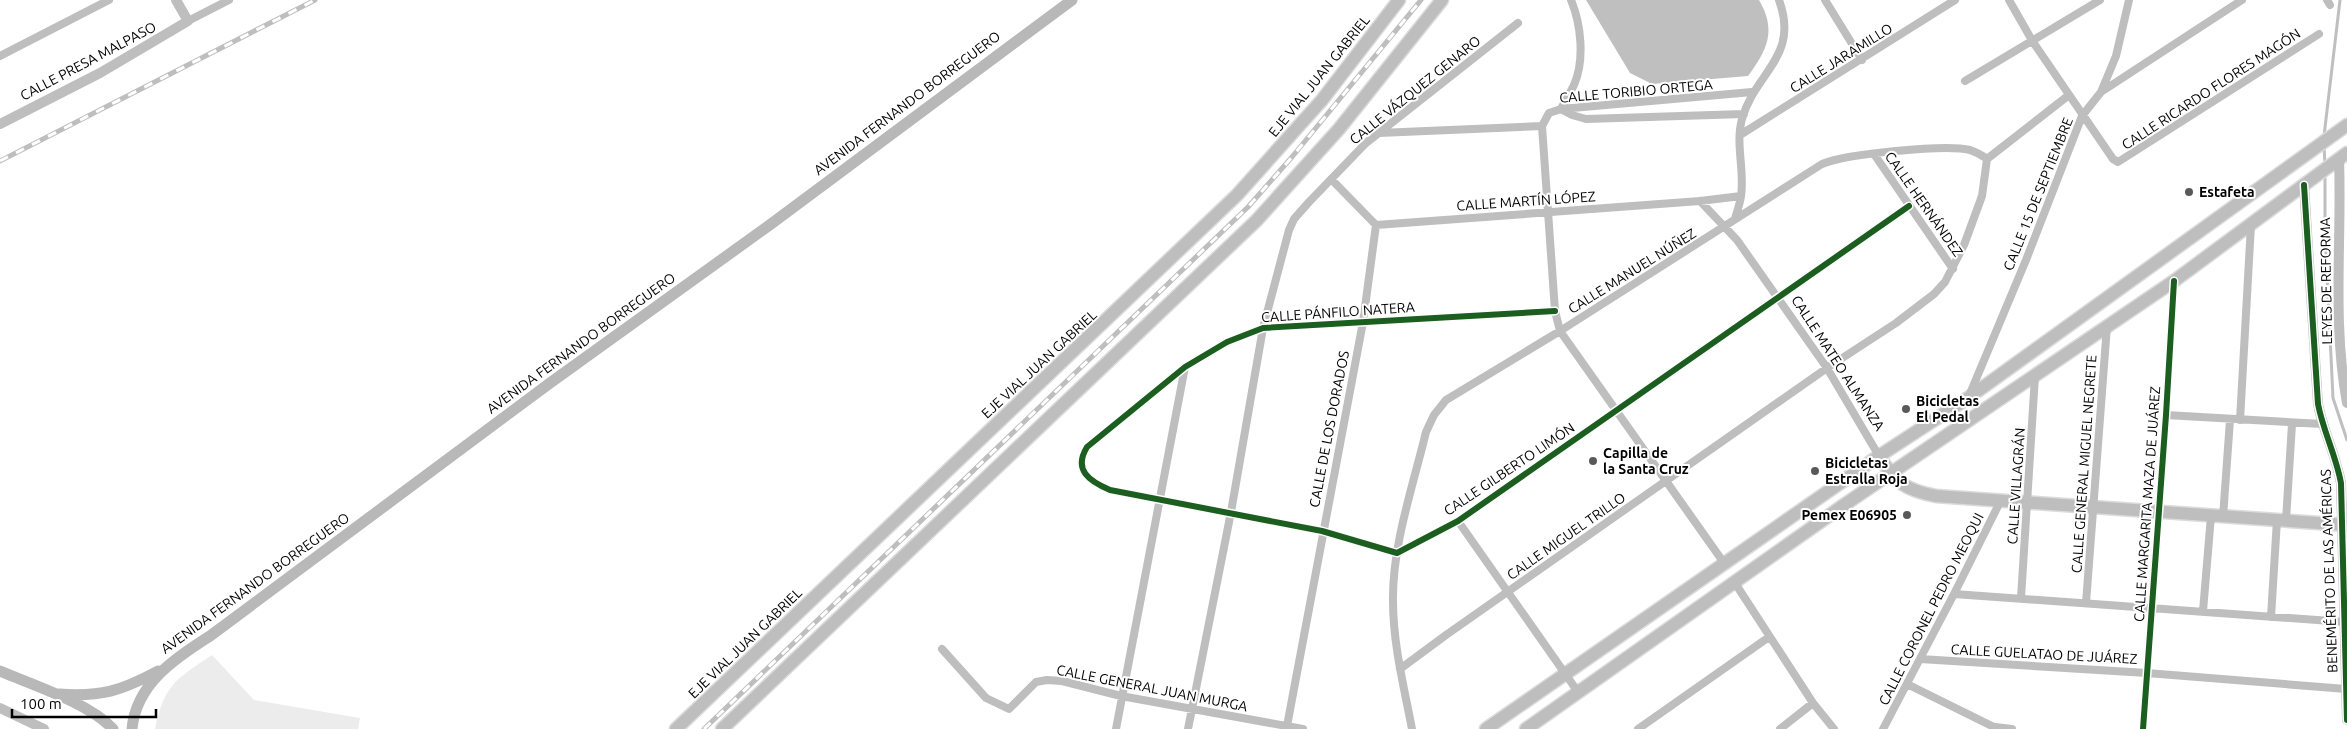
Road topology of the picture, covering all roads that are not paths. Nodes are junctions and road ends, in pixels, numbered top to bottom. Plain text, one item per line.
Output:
1 (109, 0) edge
2 (176, 0) edge
3 (230, 0) edge
4 (1072, 0) edge
5 (1399, 0) edge
6 (1442, 0) edge
7 (1571, 0) edge
8 (1779, 0) edge
9 (1825, 0) edge
10 (1955, 0) edge
11 (2009, 0) edge
12 (2100, 0) edge
13 (2129, 0) edge
14 (2242, 0) edge
15 (188, 21) junction
16 (1518, 24) dead end
17 (2319, 34) dead end
18 (2034, 42) junction
19 (0, 56) edge
20 (1862, 60) junction
21 (1965, 82) dead end
22 (1752, 92) junction
23 (2101, 92) junction
24 (2069, 94) junction
25 (1561, 109) junction
26 (1744, 114) junction
27 (2082, 116) junction
28 (0, 124) edge
29 (2347, 125) edge
30 (1542, 126) junction
31 (1379, 133) junction
32 (1740, 135) junction
33 (1874, 154) junction
34 (2341, 157) edge
35 (1987, 158) junction
36 (1331, 179) junction
37 (2304, 185) junction
38 (1741, 196) junction
39 (1700, 201) junction
40 (1909, 206) junction
41 (1548, 212) junction
42 (1735, 218) junction
43 (1376, 225) junction
44 (2251, 225) junction
45 (1725, 226) junction
46 (1953, 269) junction
47 (2174, 281) junction
48 (1777, 297) junction
49 (1555, 310) junction
50 (1363, 322) junction
51 (2107, 326) junction
52 (1263, 328) junction
53 (1560, 331) junction
54 (1185, 367) junction
55 (1826, 368) junction
56 (2035, 376) junction
57 (1968, 398) junction
58 (2347, 403) edge
59 (1617, 411) junction
60 (2166, 415) junction
61 (2230, 420) junction
62 (2240, 420) junction
63 (2292, 424) junction
64 (2322, 424) junction
65 (1879, 456) junction
66 (1890, 474) junction
67 (1666, 482) junction
68 (1160, 500) junction
69 (2001, 500) junction
70 (2028, 502) junction
71 (2094, 507) junction
72 (1232, 512) junction
73 (2160, 512) junction
74 (2217, 516) junction
75 (2281, 520) junction
76 (1458, 521) junction
77 (2344, 524) edge
78 (1322, 531) junction
79 (1397, 553) junction
80 (1724, 563) junction
81 (1735, 583) junction
82 (1507, 593) junction
83 (1954, 594) junction
84 (2021, 598) junction
85 (2086, 603) junction
86 (2152, 608) junction
87 (2203, 611) junction
88 (2271, 617) junction
89 (2345, 622) junction
90 (1769, 637) junction
91 (942, 649) dead end
92 (1920, 659) junction
93 (172, 661) junction
94 (1400, 669) junction
95 (0, 671) edge
96 (2147, 673) junction
97 (1565, 674) junction
98 (1907, 684) junction
99 (2346, 689) edge
100 (1578, 692) junction
101 (53, 693) junction
102 (1122, 696) junction
103 (1814, 703) junction
104 (0, 708) edge
105 (1192, 709) junction
106 (2347, 720) edge
107 (31, 726) edge
108 (1287, 726) junction
109 (1997, 728) edge
110 (44, 729) edge
111 (113, 729) edge
112 (132, 729) edge
113 (676, 729) edge
114 (722, 729) edge
115 (1116, 729) edge
116 (1188, 729) edge
117 (1303, 729) edge
118 (1412, 729) edge
119 (1486, 729) edge
120 (1526, 729) edge
121 (1638, 729) edge
122 (1780, 729) edge
123 (1834, 729) edge
124 (1883, 729) edge
125 (2012, 729) edge
126 (2144, 729) edge

1 - 19 street
2 - 15 street
3 - 15 street
4 - 93 main road, AVENIDA FERNANDO BORREGUERO
5 - 113 main road, EJE VIAL JUAN GABRIEL
6 - 114 main road
7 - 25 street
8 - 22 street
9 - 20 street
10 - 20 street, CALLE JARAMILLO
11 - 18 street
12 - 18 street
13 - 23 street, CALLE 15 DE SEPTIEMBRE
14 - 23 street
15 - 28 street, CALLE PRESA MALPASO
16 - 31 street, CALLE VÁZQUEZ GENARO
17 - 27 street, CALLE RICARDO FLORES MAGÓN
18 - 21 street
18 - 24 street
20 - 32 street, CALLE JARAMILLO
22 - 25 street, CALLE TORIBIO ORTEGA
22 - 26 street
23 - 27 street, CALLE 15 DE SEPTIEMBRE
24 - 27 street
24 - 35 street
25 - 26 street
25 - 30 street, CALLE TORIBIO ORTEGA
26 - 32 street
27 - 57 street, CALLE 15 DE SEPTIEMBRE
29 - 57 main road
30 - 31 street
30 - 41 street
31 - 36 street, CALLE VÁZQUEZ GENARO
32 - 38 street
33 - 35 street, CALLE MANUEL NÚÑEZ
33 - 40 street, CALLE HERNÁNDEZ
33 - 42 street, CALLE MANUEL NÚÑEZ
34 - 37 main road
34 - 58 street, LEYES DE REFORMA
35 - 46 street, CALLE MIGUEL TRILLO
36 - 43 street
36 - 52 street, CALLE VÁZQUEZ GENARO
37 - 44 main road
37 - 64 street, BENEMÉRITO DE LAS AMÉRICAS
38 - 39 street, CALLE MARTÍN LÓPEZ
38 - 42 street
39 - 41 street, CALLE MARTÍN LÓPEZ
39 - 45 street, CALLE MATEO ALMANZA
40 - 46 street, CALLE HERNÁNDEZ
40 - 48 street, CALLE GILBERTO LIMÓN
41 - 43 street, CALLE MARTÍN LÓPEZ
41 - 49 street
42 - 45 street, CALLE MANUEL NÚÑEZ
43 - 50 street, CALLE DE LOS DORADOS
44 - 47 main road
44 - 62 street
45 - 48 street, CALLE MATEO ALMANZA
45 - 53 street, CALLE MANUEL NÚÑEZ
46 - 55 street, CALLE MIGUEL TRILLO
47 - 51 main road
47 - 60 street, CALLE MARGARITA MAZA DE JUÁREZ
48 - 55 street, CALLE MATEO ALMANZA
48 - 59 street, CALLE GILBERTO LIMÓN
49 - 50 street, CALLE PÁNFILO NATERA
49 - 53 street
50 - 52 street, CALLE PÁNFILO NATERA
50 - 78 street, CALLE DE LOS DORADOS
51 - 56 main road
51 - 71 street, CALLE GENERAL MIGUEL NEGRETE
52 - 54 street, CALLE PÁNFILO NATERA
52 - 72 street, CALLE VÁZQUEZ GENARO
53 - 59 street
53 - 79 street, CALLE MANUEL NÚÑEZ
54 - 68 street
54 - 68 street, CALLE PÁNFILO NATERA
55 - 65 street, CALLE MATEO ALMANZA
55 - 67 street, CALLE MIGUEL TRILLO
56 - 66 main road
56 - 70 street, CALLE VILLAGRÁN
57 - 65 main road
59 - 67 street
59 - 76 street, CALLE GILBERTO LIMÓN
60 - 61 street
60 - 73 street, CALLE MARGARITA MAZA DE JUÁREZ
61 - 62 street
61 - 74 street
62 - 63 street
63 - 64 street
63 - 75 street
64 - 77 street, BENEMÉRITO DE LAS AMÉRICAS
65 - 66 main road, CALLE MATEO ALMANZA
65 - 80 main road
66 - 69 main road
66 - 81 main road
67 - 80 street
67 - 82 street, CALLE MIGUEL TRILLO
68 - 72 street
68 - 102 street
69 - 70 main road
69 - 83 street, CALLE CORONEL PEDRO MEOQUI
70 - 71 main road
70 - 84 street, CALLE VILLAGRÁN
71 - 73 main road
71 - 85 street, CALLE GENERAL MIGUEL NEGRETE
72 - 78 street
72 - 105 street, CALLE VÁZQUEZ GENARO
73 - 74 main road
73 - 86 street, CALLE MARGARITA MAZA DE JUÁREZ
74 - 75 main road
74 - 87 street
75 - 77 main road
75 - 88 street
76 - 79 street, CALLE GILBERTO LIMÓN
76 - 82 street
77 - 89 street, BENEMÉRITO DE LAS AMÉRICAS
78 - 79 street
78 - 108 street, CALLE DE LOS DORADOS
79 - 94 street, CALLE MANUEL NÚÑEZ
80 - 97 main road
81 - 90 street
81 - 100 main road
82 - 94 street, CALLE MIGUEL TRILLO
82 - 97 street
83 - 84 street
83 - 92 street, CALLE CORONEL PEDRO MEOQUI
84 - 85 street
85 - 86 street
86 - 87 street
86 - 96 street, CALLE MARGARITA MAZA DE JUÁREZ
87 - 88 street
88 - 89 street
89 - 99 street, BENEMÉRITO DE LAS AMÉRICAS
90 - 103 street
90 - 121 street
91 - 102 street, CALLE GENERAL JUAN MURGA
92 - 96 street, CALLE GUELATAO DE JUÁREZ
92 - 98 street, CALLE CORONEL PEDRO MEOQUI
93 - 101 main road
93 - 112 main road, AVENIDA FERNANDO BORREGUERO
94 - 118 street, CALLE MANUEL NÚÑEZ
95 - 101 main road
96 - 99 street, CALLE GUELATAO DE JUÁREZ
96 - 126 street, CALLE MARGARITA MAZA DE JUÁREZ
97 - 100 street
97 - 119 main road
98 - 109 street
98 - 124 street, CALLE CORONEL PEDRO MEOQUI
99 - 106 street, BENEMÉRITO DE LAS AMÉRICAS
100 - 120 main road
101 - 111 main road
102 - 105 street, CALLE GENERAL JUAN MURGA
102 - 115 street
103 - 122 street
103 - 123 street
104 - 107 street
105 - 108 street, CALLE GENERAL JUAN MURGA
105 - 116 street, CALLE VÁZQUEZ GENARO
107 - 110 street
108 - 117 street, CALLE GENERAL JUAN MURGA
109 - 125 street

